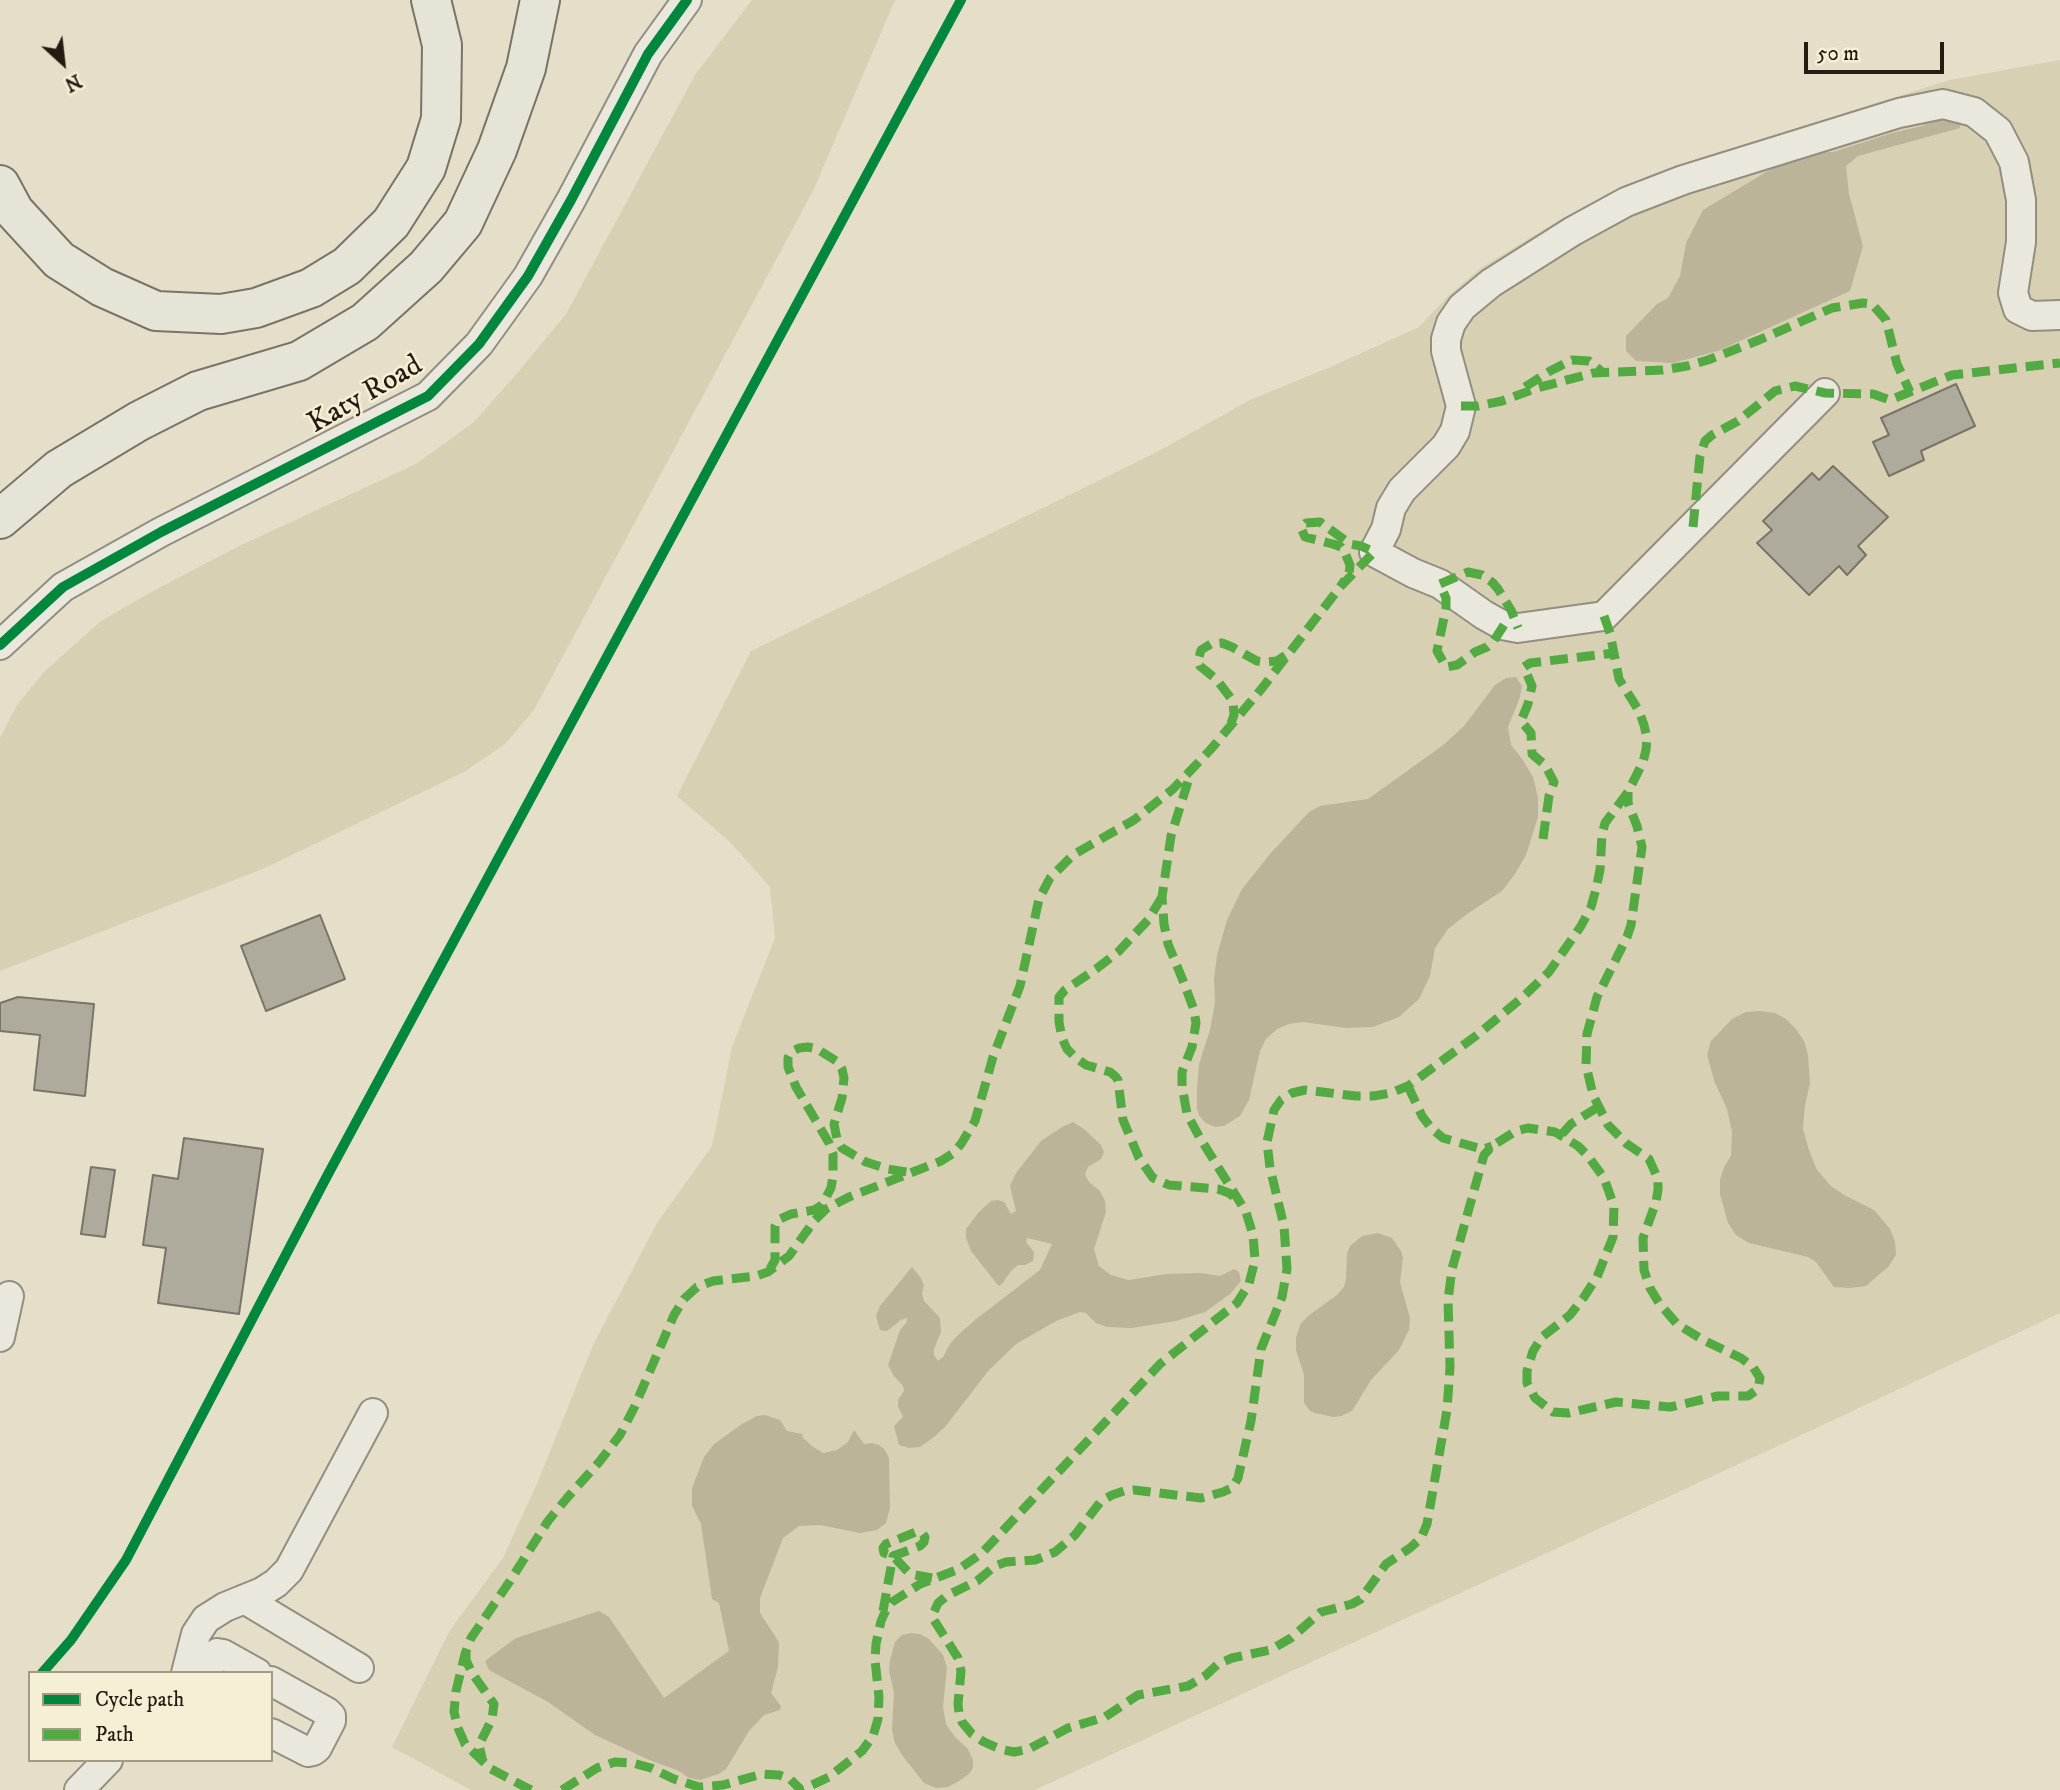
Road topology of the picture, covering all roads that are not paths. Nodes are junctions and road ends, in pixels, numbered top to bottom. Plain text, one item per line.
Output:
1 (431, 0) edge
2 (540, 0) edge
3 (687, 0) edge
4 (0, 185) edge
5 (2060, 315) edge
6 (1825, 393) dead end
7 (0, 519) edge
8 (0, 645) edge
9 (9, 1296) dead end
10 (0, 1336) edge
11 (373, 1413) dead end
12 (246, 1600) junction
13 (359, 1668) dead end
14 (187, 1671) edge
15 (207, 1671) edge
16 (253, 1671) edge
17 (273, 1682) edge
18 (273, 1734) edge
19 (106, 1762) edge
20 (79, 1790) edge

1 - 4 highway
2 - 7 highway
3 - 8 street, Katy Road
5 - 6 street
9 - 10 street
11 - 12 street
12 - 13 street
12 - 14 street
15 - 16 street
17 - 18 street
19 - 20 street

